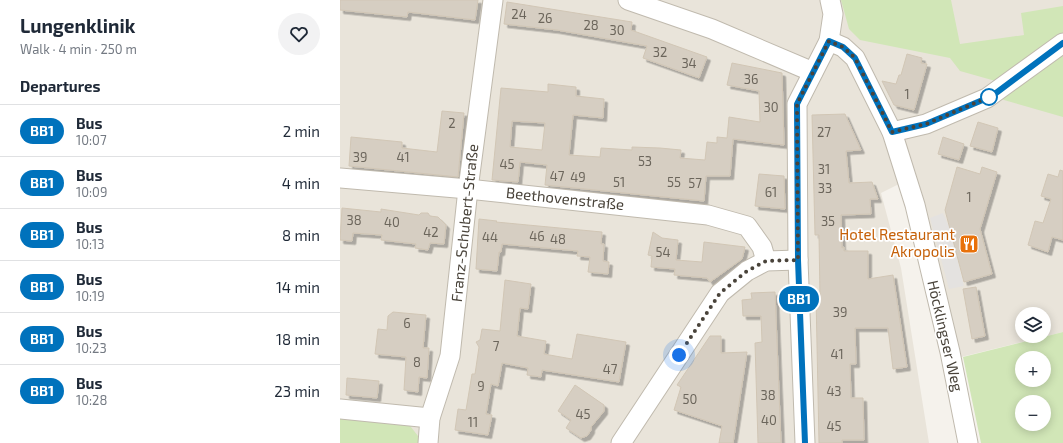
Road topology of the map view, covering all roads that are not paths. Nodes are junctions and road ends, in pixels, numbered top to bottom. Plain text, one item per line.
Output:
1 (493, 0) edge
2 (628, 0) edge
3 (830, 0) edge
4 (829, 41) junction
5 (1063, 43) edge
6 (813, 72) junction
7 (892, 132) junction
8 (340, 178) edge
9 (468, 189) junction
10 (798, 260) junction
11 (766, 261) junction
12 (340, 409) edge
13 (430, 418) junction
14 (428, 443) edge
15 (621, 443) edge
16 (805, 443) edge
17 (968, 443) edge

1 - 9 street, Franz-Schubert-Straße
2 - 6 street
3 - 4 street
4 - 6 street
4 - 7 street, Höcklingser Weg
5 - 7 street
6 - 10 street
7 - 17 street, Höcklingser Weg
8 - 9 street, Beethovenstraße
9 - 11 street, Beethovenstraße
9 - 13 street, Franz-Schubert-Straße
10 - 11 street
10 - 16 street
11 - 15 street
12 - 13 street
13 - 14 street, Franz-Schubert-Straße

